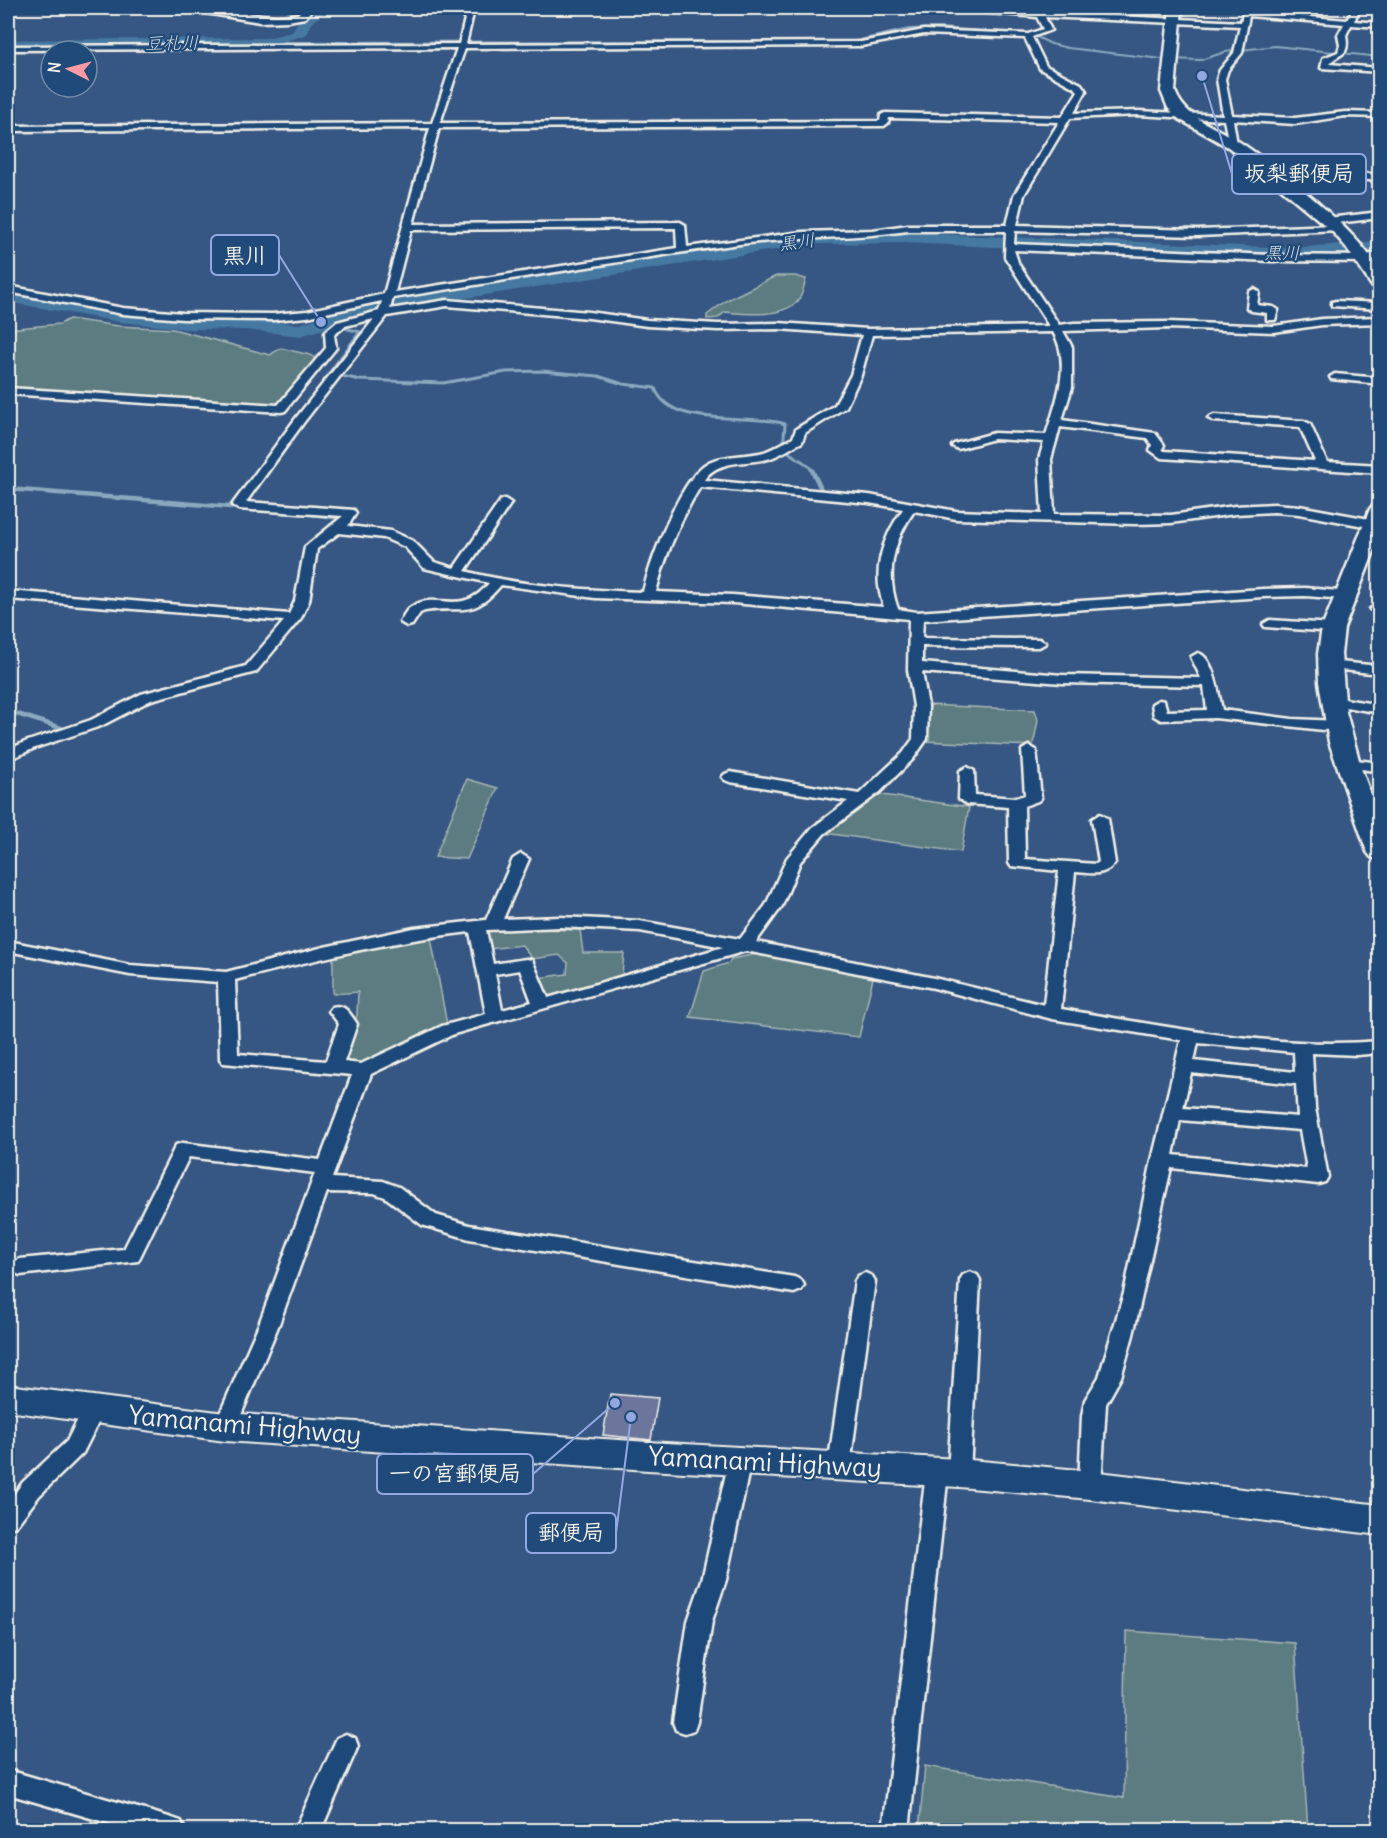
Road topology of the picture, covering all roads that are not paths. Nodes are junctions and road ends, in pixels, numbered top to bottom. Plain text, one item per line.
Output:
1 (193, 8) edge
2 (308, 8) edge
3 (471, 8) edge
4 (511, 8) edge
5 (956, 8) edge
6 (1357, 8) edge
7 (1246, 11) edge
8 (1040, 15) junction
9 (1174, 16) edge
10 (1348, 23) junction
11 (1243, 24) junction
12 (1380, 26) edge
13 (1029, 36) junction
14 (462, 46) junction
15 (8, 48) edge
16 (1380, 70) edge
17 (1380, 115) edge
18 (1184, 116) junction
19 (1228, 117) junction
20 (1065, 118) junction
21 (435, 126) junction
22 (8, 128) edge
23 (1233, 144) junction
24 (1264, 168) junction
25 (1380, 178) edge
26 (1380, 215) edge
27 (905, 217) dead end
28 (1332, 224) junction
29 (407, 227) junction
30 (916, 228) junction
31 (1009, 237) junction
32 (682, 250) junction
33 (1358, 252) junction
34 (1380, 255) edge
35 (1380, 286) edge
36 (8, 289) edge
37 (1254, 292) dead end
38 (389, 296) junction
39 (1336, 304) dead end
40 (1380, 306) edge
41 (384, 313) junction
42 (1271, 318) dead end
43 (1380, 320) edge
44 (1056, 329) junction
45 (868, 332) junction
46 (1335, 377) dead end
47 (1380, 381) edge
48 (8, 391) edge
49 (8, 398) edge
50 (1214, 418) dead end
51 (300, 420) junction
52 (1057, 423) junction
53 (1051, 439) junction
54 (958, 446) dead end
55 (1322, 463) junction
56 (1380, 469) edge
57 (697, 483) junction
58 (506, 503) dead end
59 (911, 506) junction
60 (1048, 516) junction
61 (1378, 519) edge
62 (337, 529) junction
63 (457, 573) junction
64 (498, 581) junction
65 (649, 594) junction
66 (8, 595) edge
67 (1345, 596) junction
68 (892, 612) junction
69 (916, 616) junction
70 (294, 618) junction
71 (407, 622) dead end
72 (1270, 624) dead end
73 (1332, 628) junction
74 (916, 642) junction
75 (1040, 643) dead end
76 (1198, 657) dead end
77 (1329, 665) junction
78 (915, 667) junction
79 (1380, 670) edge
80 (1210, 682) junction
81 (1334, 701) junction
82 (1160, 704) dead end
83 (1380, 708) edge
84 (1215, 714) junction
85 (1339, 725) junction
86 (1029, 750) dead end
87 (8, 756) edge
88 (1348, 763) junction
89 (1380, 768) edge
90 (967, 771) dead end
91 (730, 777) dead end
92 (862, 799) junction
93 (1016, 803) junction
94 (1100, 819) dead end
95 (1380, 852) edge
96 (521, 859) dead end
97 (1067, 867) junction
98 (485, 926) junction
99 (8, 946) edge
100 (744, 946) junction
101 (486, 970) junction
102 (226, 977) junction
103 (542, 1004) junction
104 (338, 1011) dead end
105 (1052, 1014) junction
106 (495, 1017) junction
107 (1191, 1036) junction
108 (1303, 1047) junction
109 (1380, 1047) edge
110 (1183, 1066) junction
111 (333, 1067) junction
112 (363, 1070) junction
113 (1305, 1079) junction
114 (1172, 1113) junction
115 (1309, 1124) junction
116 (1161, 1160) junction
117 (324, 1176) junction
118 (20, 1267) dead end
119 (970, 1280) dead end
120 (866, 1281) dead end
121 (794, 1286) dead end
122 (8, 1398) edge
123 (93, 1411) junction
124 (225, 1427) junction
125 (740, 1460) junction
126 (839, 1466) junction
127 (948, 1473) junction
128 (1090, 1485) junction
129 (8, 1520) edge
130 (1380, 1520) edge
131 (684, 1722) dead end
132 (346, 1746) dead end
133 (8, 1782) edge
134 (172, 1830) edge
135 (308, 1830) edge
136 (896, 1830) edge

1 - 2 main road
2 - 3 street
3 - 4 street
3 - 14 street
5 - 8 street
6 - 10 street
7 - 10 street
7 - 11 street
8 - 9 street
8 - 13 street
9 - 11 street
9 - 18 highway
10 - 12 street
10 - 16 street
11 - 19 street
13 - 14 street
13 - 20 street
14 - 15 street
14 - 21 street
17 - 19 street
18 - 19 street
18 - 20 street
18 - 23 highway
19 - 23 street
20 - 21 street
20 - 31 street
21 - 22 street
21 - 29 street
23 - 24 highway
24 - 25 street
24 - 28 highway
26 - 28 street
27 - 30 street
28 - 31 street
28 - 33 highway
29 - 32 street
29 - 38 street
30 - 31 street
30 - 32 street
31 - 33 street
31 - 44 street
32 - 38 street
33 - 34 street
33 - 35 highway
36 - 38 street
37 - 42 street
38 - 41 street
39 - 40 street
41 - 45 street
41 - 48 street
41 - 51 street
43 - 44 street
44 - 45 street
44 - 52 street
45 - 57 street
46 - 47 street
49 - 51 street
50 - 55 street
51 - 62 street
52 - 53 street
52 - 55 street
53 - 54 street
53 - 60 street
55 - 56 street
57 - 59 street
57 - 65 street
58 - 63 street
59 - 60 street
59 - 68 street
60 - 61 street
61 - 67 highway
62 - 63 street
62 - 70 street
63 - 64 street
64 - 65 street
64 - 71 street
65 - 68 street
66 - 70 street
67 - 69 street
67 - 73 highway
68 - 69 street
69 - 74 street
70 - 87 street
72 - 73 street
73 - 77 highway
74 - 75 street
74 - 78 street
76 - 80 street
77 - 79 street
77 - 81 highway
78 - 80 street
78 - 92 street
80 - 84 street
81 - 83 street
81 - 85 highway
82 - 84 street
84 - 85 street
85 - 88 highway
86 - 93 street
88 - 89 street
88 - 95 highway
90 - 93 street
91 - 92 street
92 - 100 street
93 - 97 street
94 - 97 street
96 - 98 street
97 - 105 street
98 - 100 street
98 - 101 street
98 - 102 street
99 - 102 street
100 - 103 street
100 - 105 street
101 - 103 street
101 - 106 street
102 - 111 street
103 - 106 street
104 - 111 street
105 - 107 street
106 - 112 street
107 - 108 street
107 - 110 street
108 - 109 street
108 - 113 street
110 - 113 street
110 - 114 street
111 - 112 street
112 - 117 street
113 - 115 street
114 - 115 street
114 - 116 street
115 - 116 street
116 - 128 street
117 - 118 street
117 - 121 street
117 - 124 street
119 - 127 street
120 - 126 street
122 - 123 main road, Yamanami Highway
123 - 124 main road, Yamanami Highway
123 - 129 street
124 - 125 main road, Yamanami Highway
125 - 126 main road, Yamanami Highway
125 - 131 street
126 - 127 main road, Yamanami Highway
127 - 128 main road, Yamanami Highway
127 - 136 street
128 - 130 main road, Yamanami Highway
132 - 135 street
133 - 134 street

